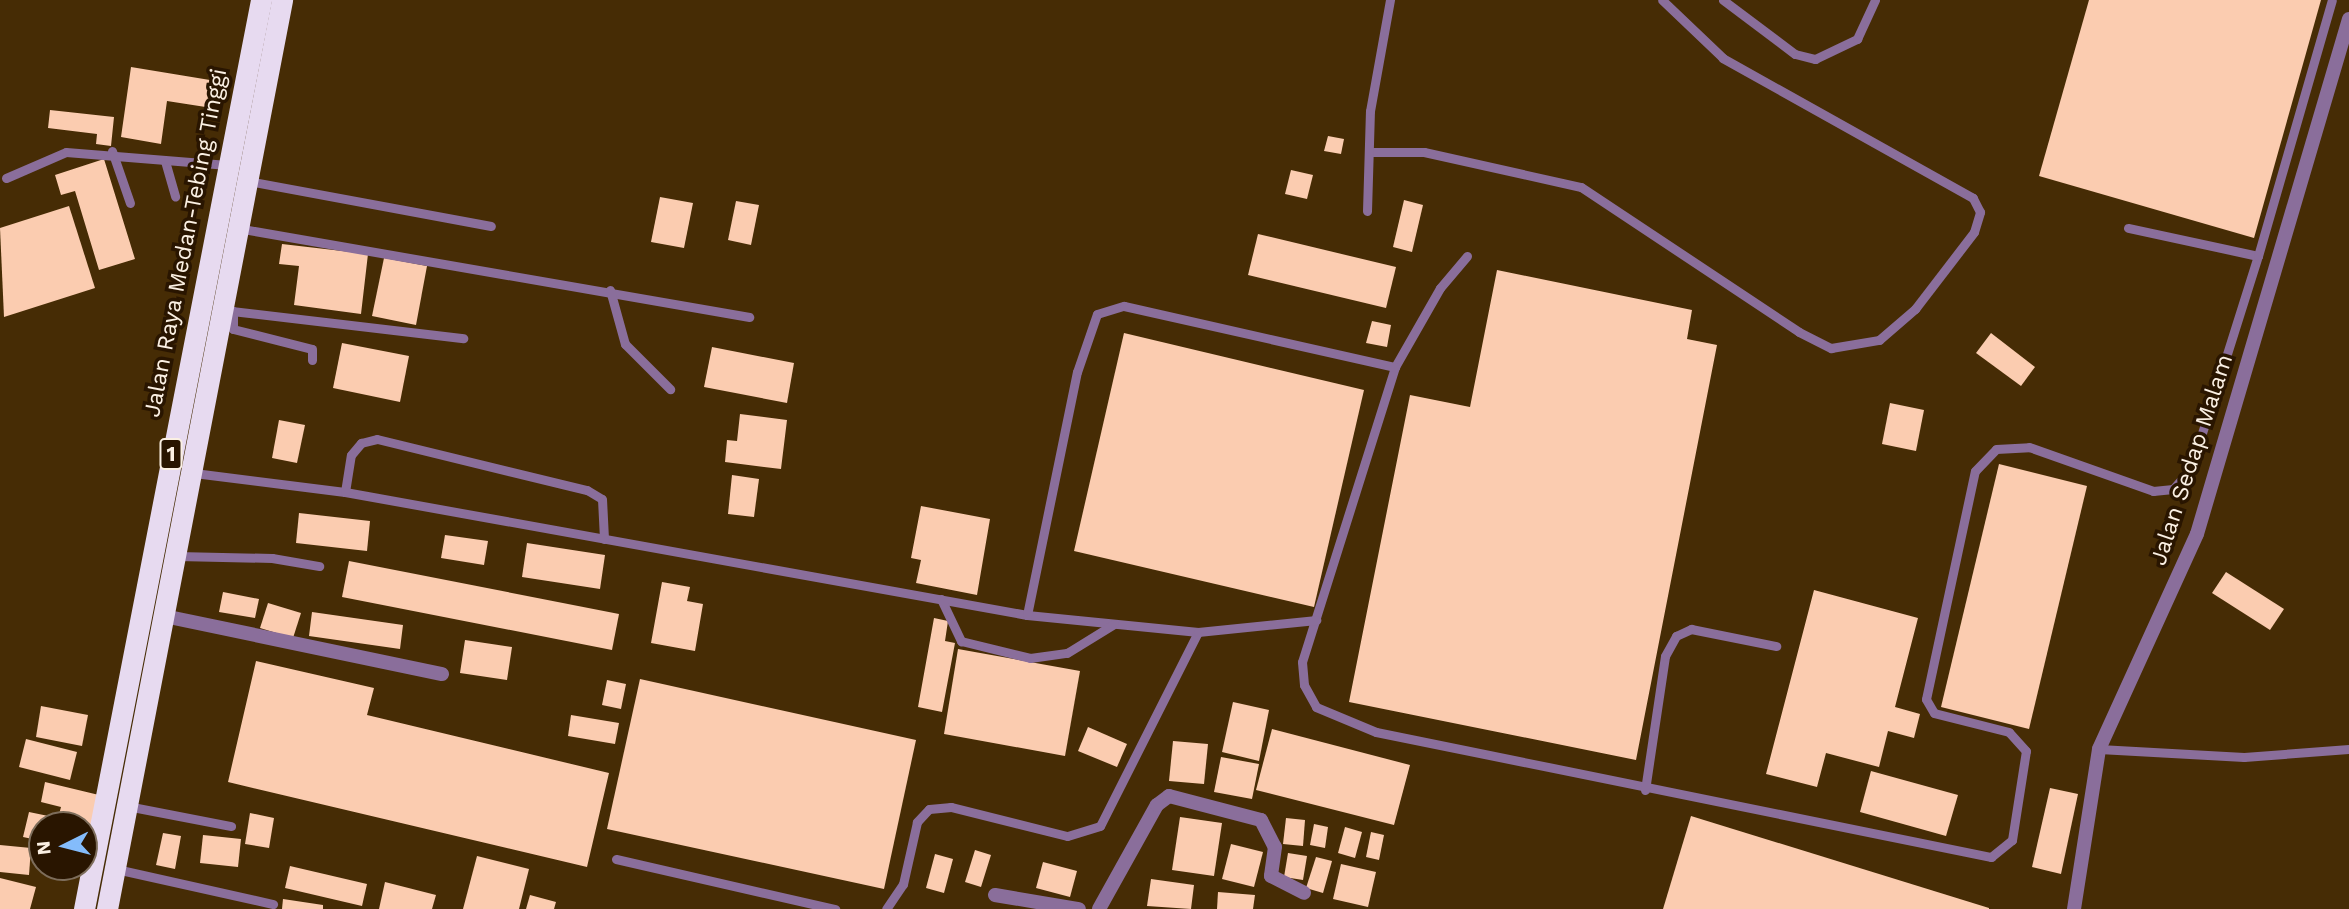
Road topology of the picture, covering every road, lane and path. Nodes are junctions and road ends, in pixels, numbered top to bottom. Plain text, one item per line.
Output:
1 (261, 0) edge
2 (282, 0) edge
3 (1390, 0) edge
4 (1662, 0) edge
5 (1723, 0) edge
6 (1875, 0) edge
7 (2332, 0) edge
8 (2349, 19) edge
9 (112, 151) junction
10 (1370, 152) junction
11 (165, 161) junction
12 (227, 164) junction
13 (6, 178) dead end
14 (246, 181) junction
15 (175, 197) dead end
16 (130, 203) dead end
17 (1367, 211) dead end
18 (491, 226) dead end
19 (236, 228) junction
20 (2128, 228) dead end
21 (1467, 256) dead end
22 (2258, 256) junction
23 (610, 290) junction
24 (227, 310) junction
25 (749, 317) dead end
26 (463, 338) dead end
27 (312, 360) dead end
28 (1395, 367) junction
29 (670, 389) dead end
30 (194, 473) junction
31 (345, 492) junction
32 (604, 538) junction
33 (175, 556) junction
34 (319, 566) dead end
35 (941, 599) junction
36 (1027, 615) junction
37 (164, 616) junction
38 (1316, 620) junction
39 (1114, 624) junction
40 (1198, 632) junction
41 (1776, 646) dead end
42 (442, 674) dead end
43 (2099, 749) junction
44 (2349, 749) edge
45 (1645, 790) junction
46 (128, 806) junction
47 (230, 827) dead end
48 (616, 859) dead end
49 (115, 869) junction
50 (1304, 893) dead end
51 (995, 895) dead end
52 (273, 904) dead end
53 (84, 909) edge
54 (107, 909) edge
55 (835, 909) edge
56 (886, 909) edge
57 (1079, 909) edge
58 (1098, 909) edge
59 (2074, 909) edge

1 - 12 highway, Jalan Raya Medan-Tebing Tinggi / 1
2 - 14 highway, Jalan Raya Medan-Tebing Tinggi / 1
3 - 10 lane
4 - 10 lane
5 - 6 lane
7 - 22 lane
8 - 43 street, Jalan Sedap Malam
9 - 11 lane
9 - 13 lane
9 - 16 lane
10 - 17 lane
11 - 12 lane
11 - 15 lane
12 - 53 highway, Jalan Raya Medan-Tebing Tinggi / 1
14 - 18 lane
14 - 19 highway, Jalan Raya Medan-Tebing Tinggi / 1
19 - 23 lane
19 - 24 highway, Jalan Raya Medan-Tebing Tinggi / 1
20 - 22 lane
21 - 28 lane
22 - 45 lane
23 - 25 lane
23 - 29 lane
24 - 26 lane
24 - 27 lane
24 - 30 highway, Jalan Raya Medan-Tebing Tinggi / 1
28 - 36 lane
28 - 38 lane
30 - 31 lane
30 - 33 highway, Jalan Raya Medan-Tebing Tinggi / 1
31 - 32 lane
31 - 32 lane
32 - 35 lane
33 - 34 lane
33 - 37 highway, Jalan Raya Medan-Tebing Tinggi / 1
35 - 36 lane
35 - 39 lane
36 - 39 lane
37 - 42 street
37 - 46 highway, Jalan Raya Medan-Tebing Tinggi / 1
38 - 40 lane
38 - 45 lane
39 - 40 lane
40 - 56 lane
41 - 45 lane
43 - 44 lane
43 - 59 street, Jalan Sedap Malam
46 - 47 lane
46 - 49 highway, Jalan Raya Medan-Tebing Tinggi / 1
48 - 55 lane
49 - 52 lane
49 - 54 highway, Jalan Raya Medan-Tebing Tinggi / 1
50 - 58 street
51 - 57 street

